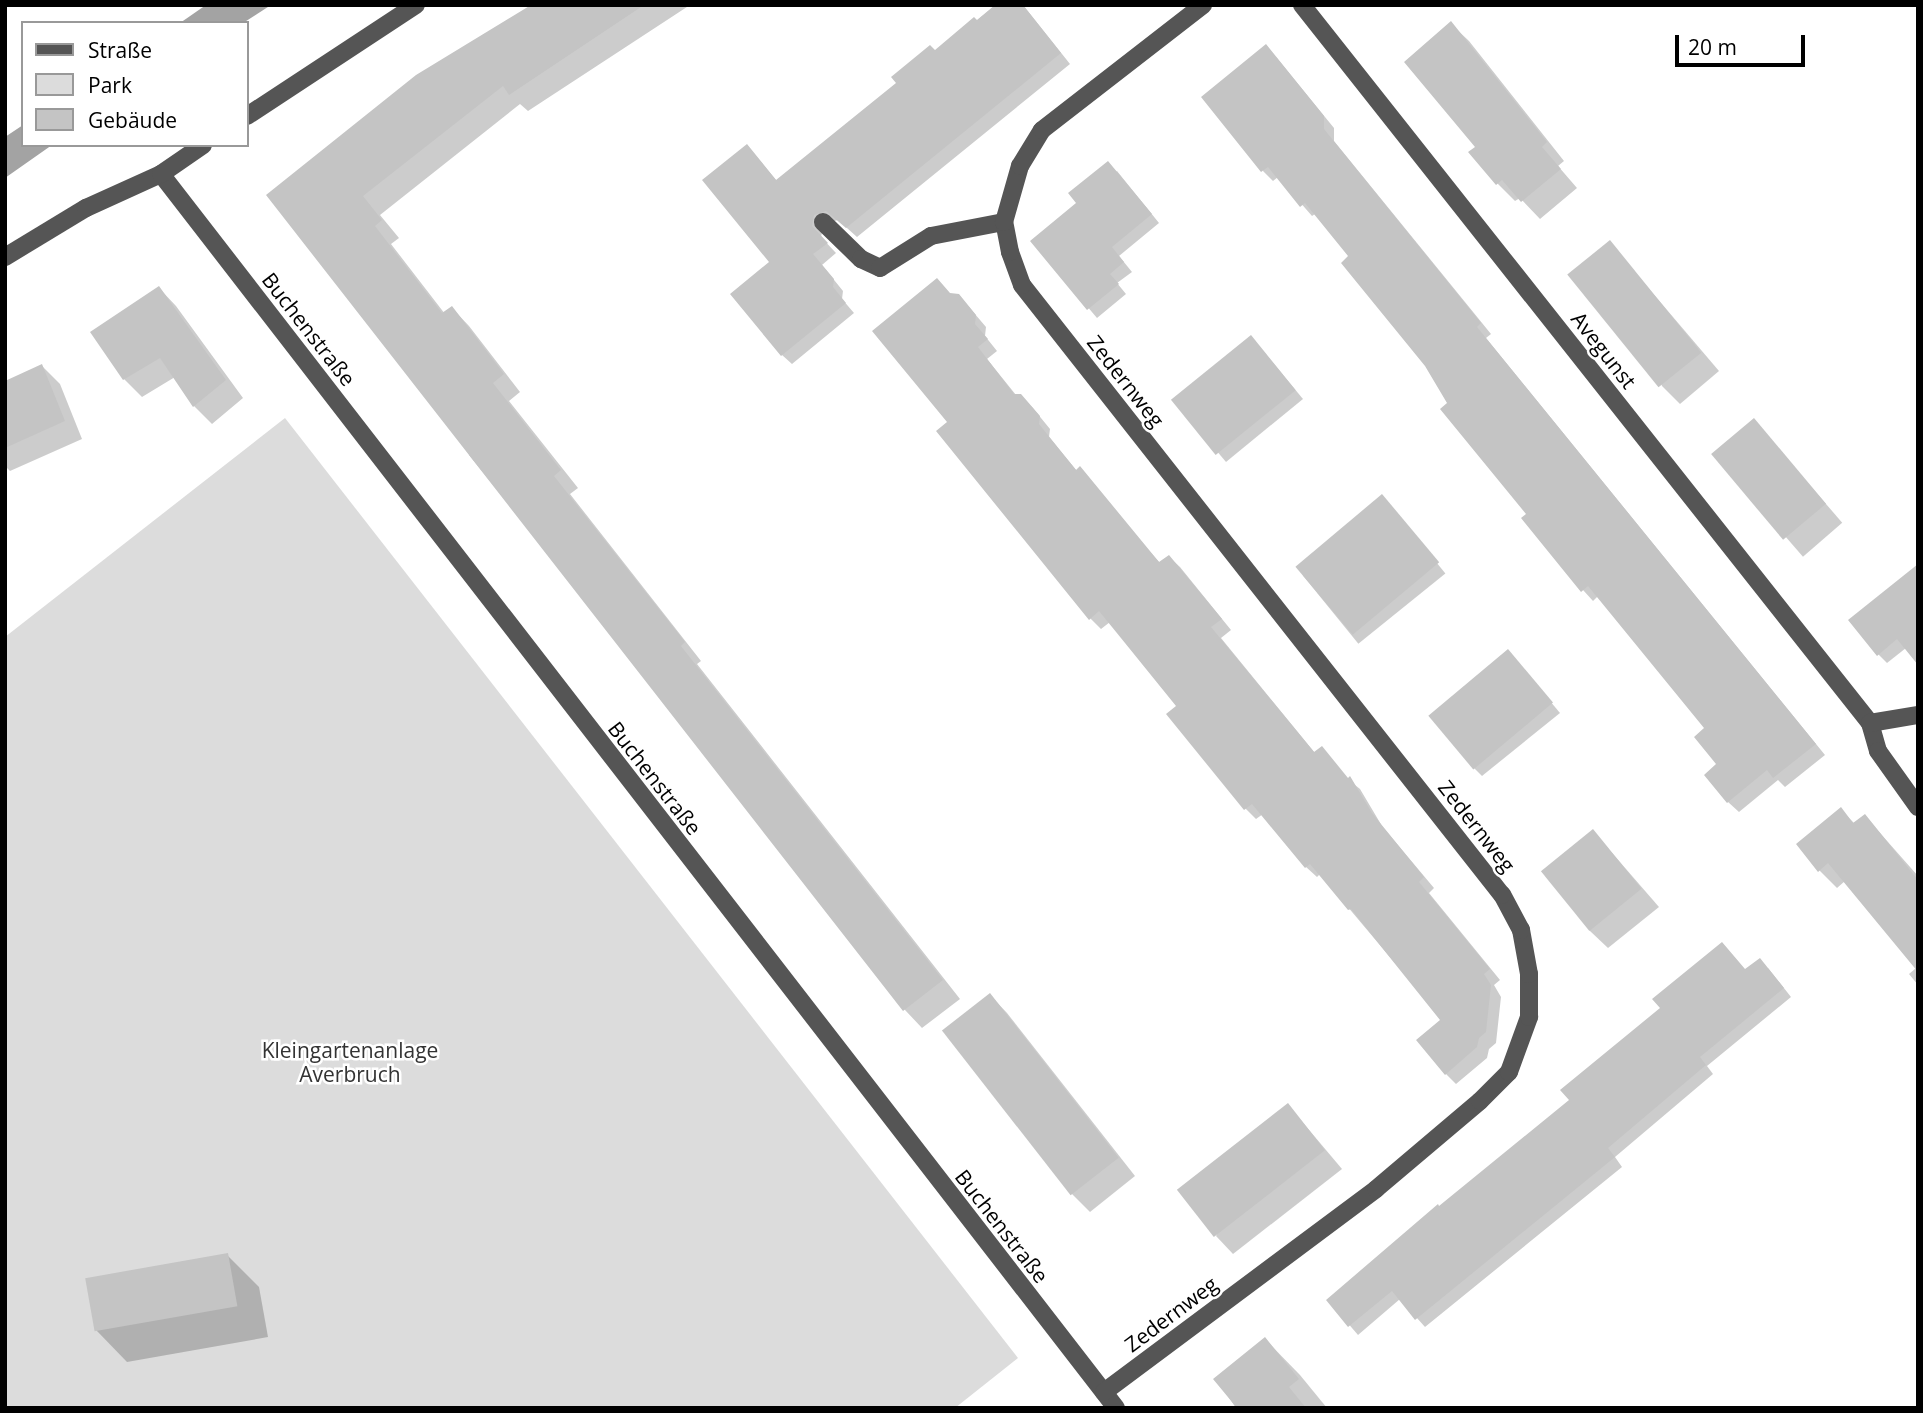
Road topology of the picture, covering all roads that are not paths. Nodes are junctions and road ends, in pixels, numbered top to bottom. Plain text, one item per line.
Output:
1 (416, 5) edge
2 (1203, 5) edge
3 (1302, 5) edge
4 (248, 115) edge
5 (201, 147) edge
6 (161, 174) junction
7 (823, 222) dead end
8 (1004, 222) junction
9 (5, 257) edge
10 (1918, 715) edge
11 (1870, 723) junction
12 (1918, 807) edge
13 (1104, 1392) junction
14 (1116, 1408) edge

1 - 4 street
2 - 8 street
3 - 11 street, Avegunst
5 - 6 street
6 - 9 street
6 - 13 street, Buchenstraße
7 - 8 street
8 - 13 street, Zedernweg
10 - 11 street
11 - 12 street, Avegunst
13 - 14 street, Buchenstraße

